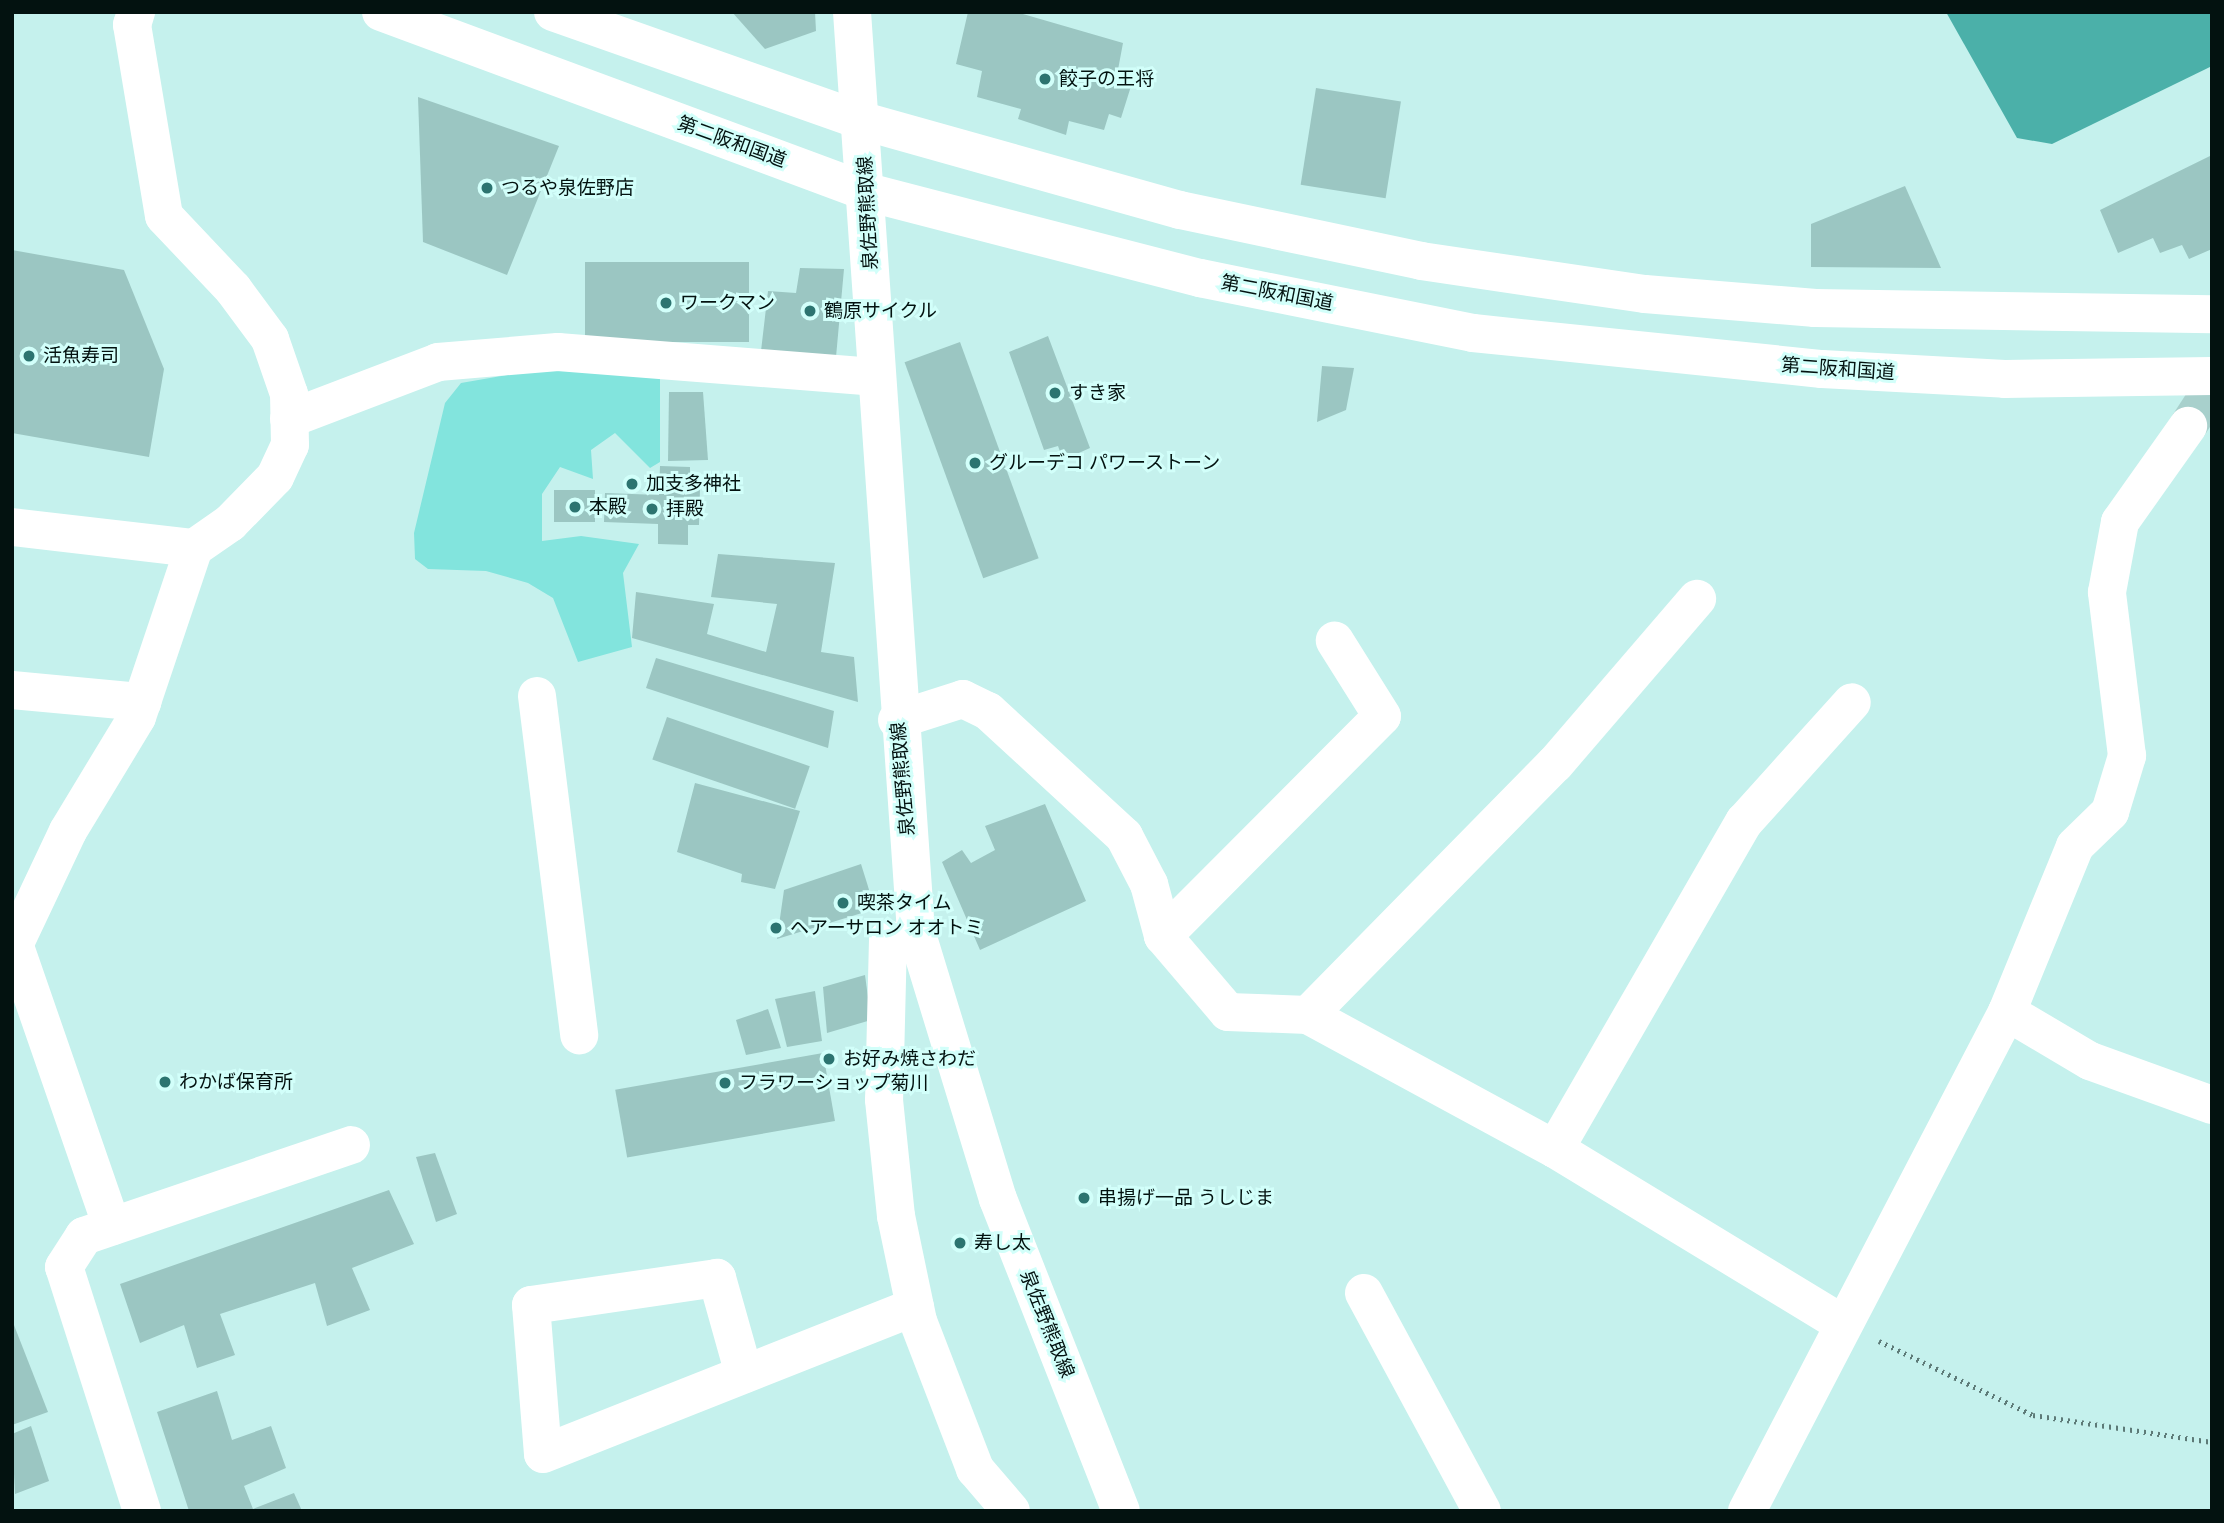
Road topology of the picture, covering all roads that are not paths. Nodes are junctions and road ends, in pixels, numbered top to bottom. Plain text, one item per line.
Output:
1 (136, 12) edge
2 (381, 12) edge
3 (553, 12) edge
4 (852, 12) edge
5 (863, 121) junction
6 (867, 192) junction
7 (2212, 314) edge
8 (2212, 376) edge
9 (877, 377) junction
10 (289, 419) junction
11 (2188, 426) tunnel mouth
12 (12, 527) edge
13 (194, 548) junction
14 (1697, 599) dead end
15 (1335, 641) dead end
16 (12, 690) edge
17 (537, 696) dead end
18 (142, 702) junction
19 (1852, 702) dead end
20 (897, 720) junction
21 (1163, 936) junction
22 (15, 938) edge
23 (888, 939) dead end
24 (2007, 1012) junction
25 (1308, 1015) junction
26 (579, 1035) dead end
27 (2212, 1105) edge
28 (351, 1145) dead end
29 (1555, 1149) junction
30 (112, 1226) junction
31 (1364, 1293) dead end
32 (915, 1307) junction
33 (1841, 1323) junction
34 (744, 1374) junction
35 (142, 1511) edge
36 (1011, 1511) edge
37 (1121, 1511) edge
38 (1482, 1511) edge
39 (1747, 1511) edge

1 - 10 main road
2 - 6 main road, 第二阪和国道
3 - 5 main road
4 - 5 main road, 泉佐野熊取線
5 - 6 main road, 泉佐野熊取線
5 - 7 main road
6 - 8 main road, 第二阪和国道
6 - 9 main road, 泉佐野熊取線
9 - 10 main road
9 - 20 main road, 泉佐野熊取線
10 - 13 main road
11 - 24 main road
12 - 13 main road
13 - 18 main road
14 - 25 main road
15 - 21 main road
16 - 18 main road
17 - 26 main road
18 - 22 main road
19 - 29 main road
20 - 21 main road
20 - 37 main road, 泉佐野熊取線
21 - 25 main road
22 - 30 main road
23 - 32 main road
24 - 27 main road
24 - 33 main road
25 - 29 main road
28 - 30 main road
29 - 33 main road
30 - 35 main road
31 - 38 main road
32 - 34 main road
32 - 36 main road
33 - 39 main road
34 - 34 main road

